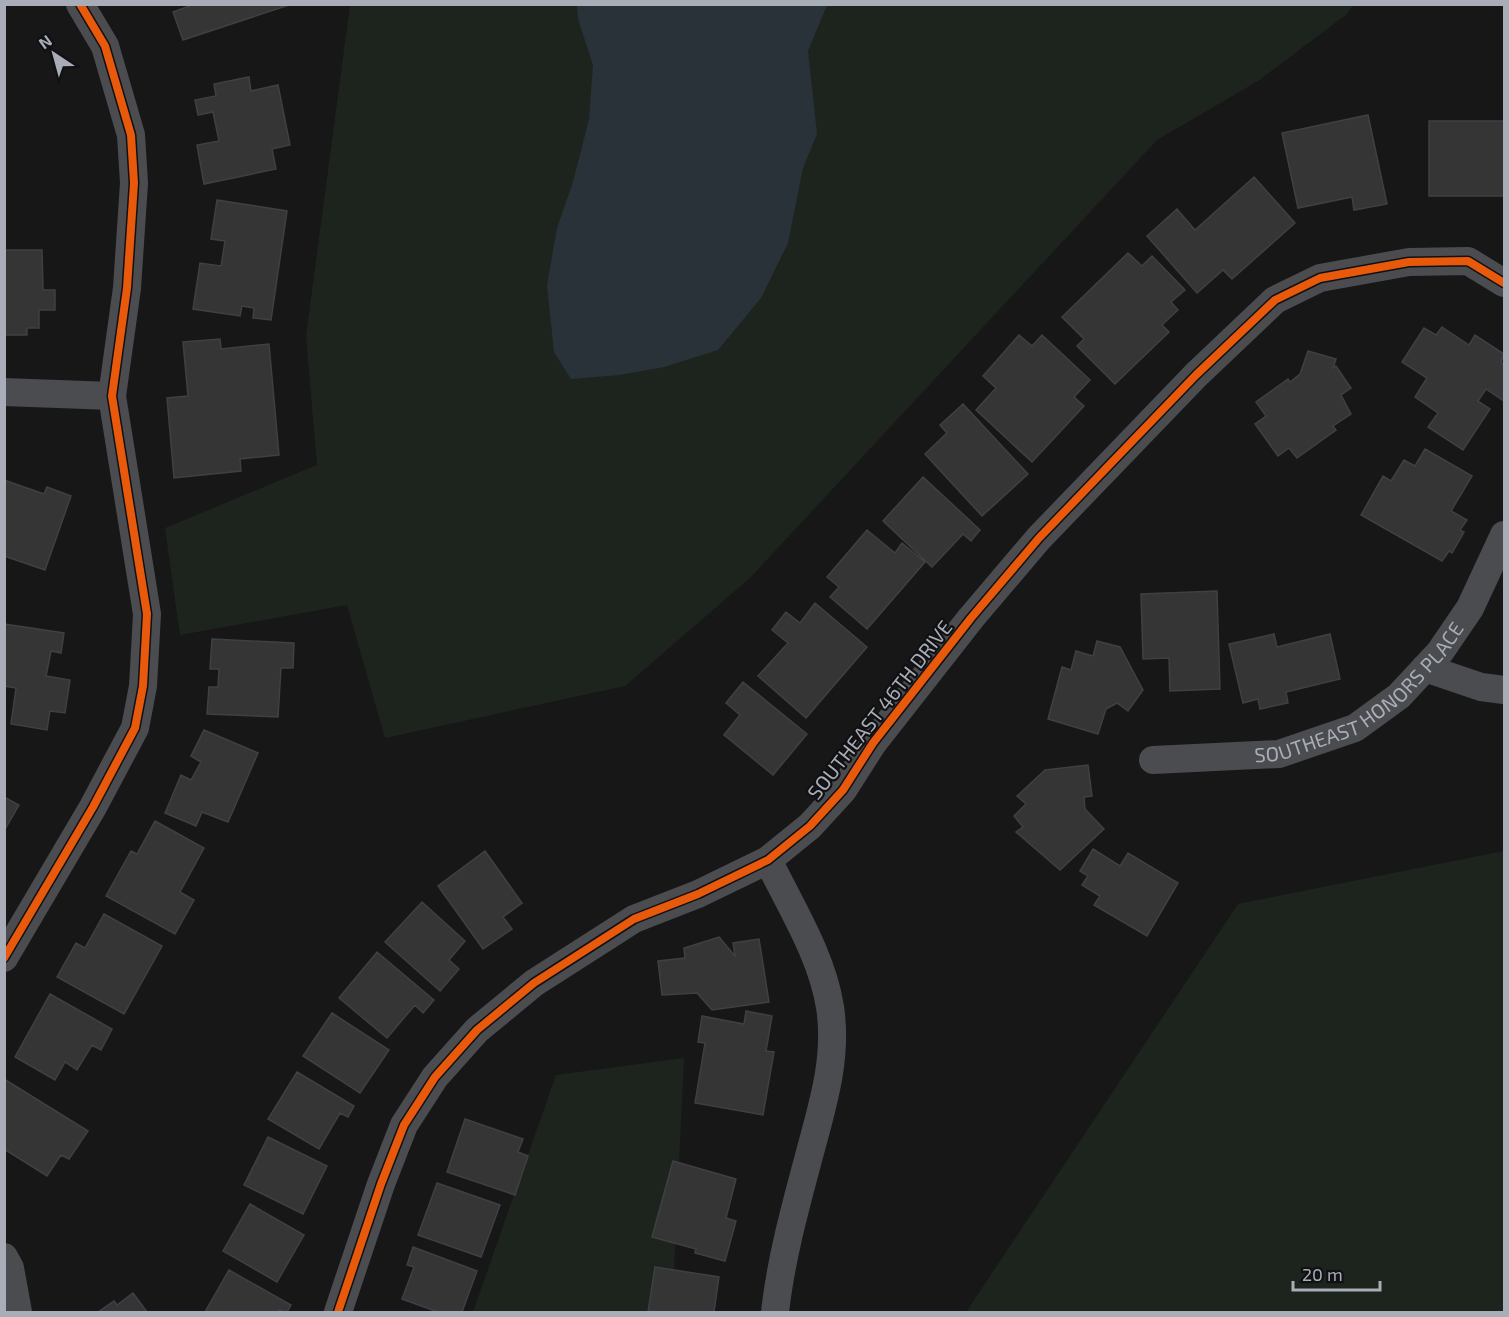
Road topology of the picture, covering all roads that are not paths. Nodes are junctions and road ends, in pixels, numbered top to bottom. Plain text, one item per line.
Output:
1 (80, 4) edge
2 (1504, 283) edge
3 (4, 392) edge
4 (112, 396) junction
5 (1504, 534) edge
6 (1425, 668) junction
7 (1504, 690) edge
8 (1153, 760) dead end
9 (768, 860) junction
10 (4, 958) edge
11 (4, 1257) edge
12 (18, 1312) edge
13 (338, 1312) edge
14 (775, 1312) edge

1 - 4 street
2 - 9 street, SOUTHEAST 46TH DRIVE
3 - 4 street
4 - 10 street
5 - 6 street, SOUTHEAST HONORS PLACE
6 - 7 street
6 - 8 street, SOUTHEAST HONORS PLACE
9 - 13 street, SOUTHEAST 46TH DRIVE
9 - 14 street
11 - 12 street

